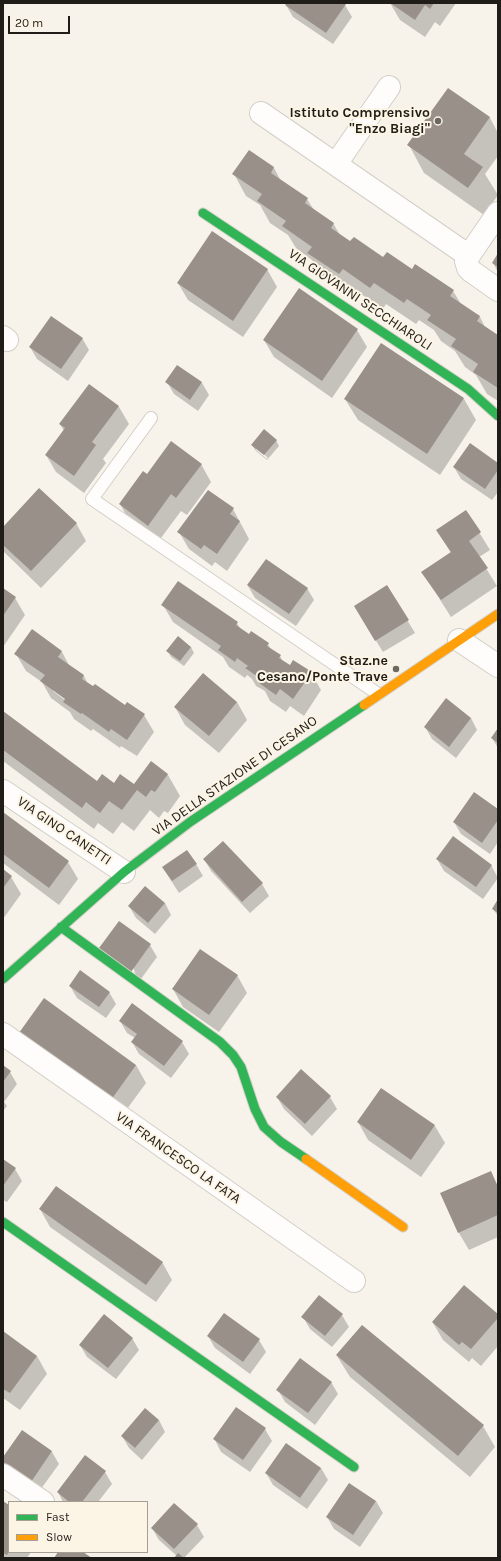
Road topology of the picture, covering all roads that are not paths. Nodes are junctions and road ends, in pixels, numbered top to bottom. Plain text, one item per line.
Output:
1 (389, 87) dead end
2 (261, 113) dead end
3 (336, 164) junction
4 (203, 213) dead end
5 (498, 214) edge
6 (469, 256) junction
7 (498, 290) edge
8 (498, 416) edge
9 (151, 418) dead end
10 (498, 614) edge
11 (459, 640) junction
12 (498, 666) edge
13 (378, 694) junction
14 (3, 791) edge
15 (124, 872) junction
16 (61, 927) junction
17 (3, 979) edge
18 (3, 1034) edge
19 (3, 1222) edge
20 (403, 1227) dead end
21 (354, 1281) dead end
22 (354, 1467) dead end
23 (3, 1475) edge
24 (42, 1501) edge

1 - 3 street
2 - 3 street
3 - 6 street
4 - 8 street, VIA GIOVANNI SECCHIAROLI
5 - 6 street
6 - 7 street
9 - 13 lane
10 - 11 street, VIA DELLA STAZIONE DI CESANO
11 - 12 street
11 - 13 street, VIA DELLA STAZIONE DI CESANO
13 - 15 street, VIA DELLA STAZIONE DI CESANO
14 - 15 street, VIA GINO CANETTI
15 - 16 street, VIA DELLA STAZIONE DI CESANO
16 - 17 street, VIA DELLA STAZIONE DI CESANO
16 - 20 street
18 - 21 street, VIA FRANCESCO LA FATA
19 - 22 street
23 - 24 street

